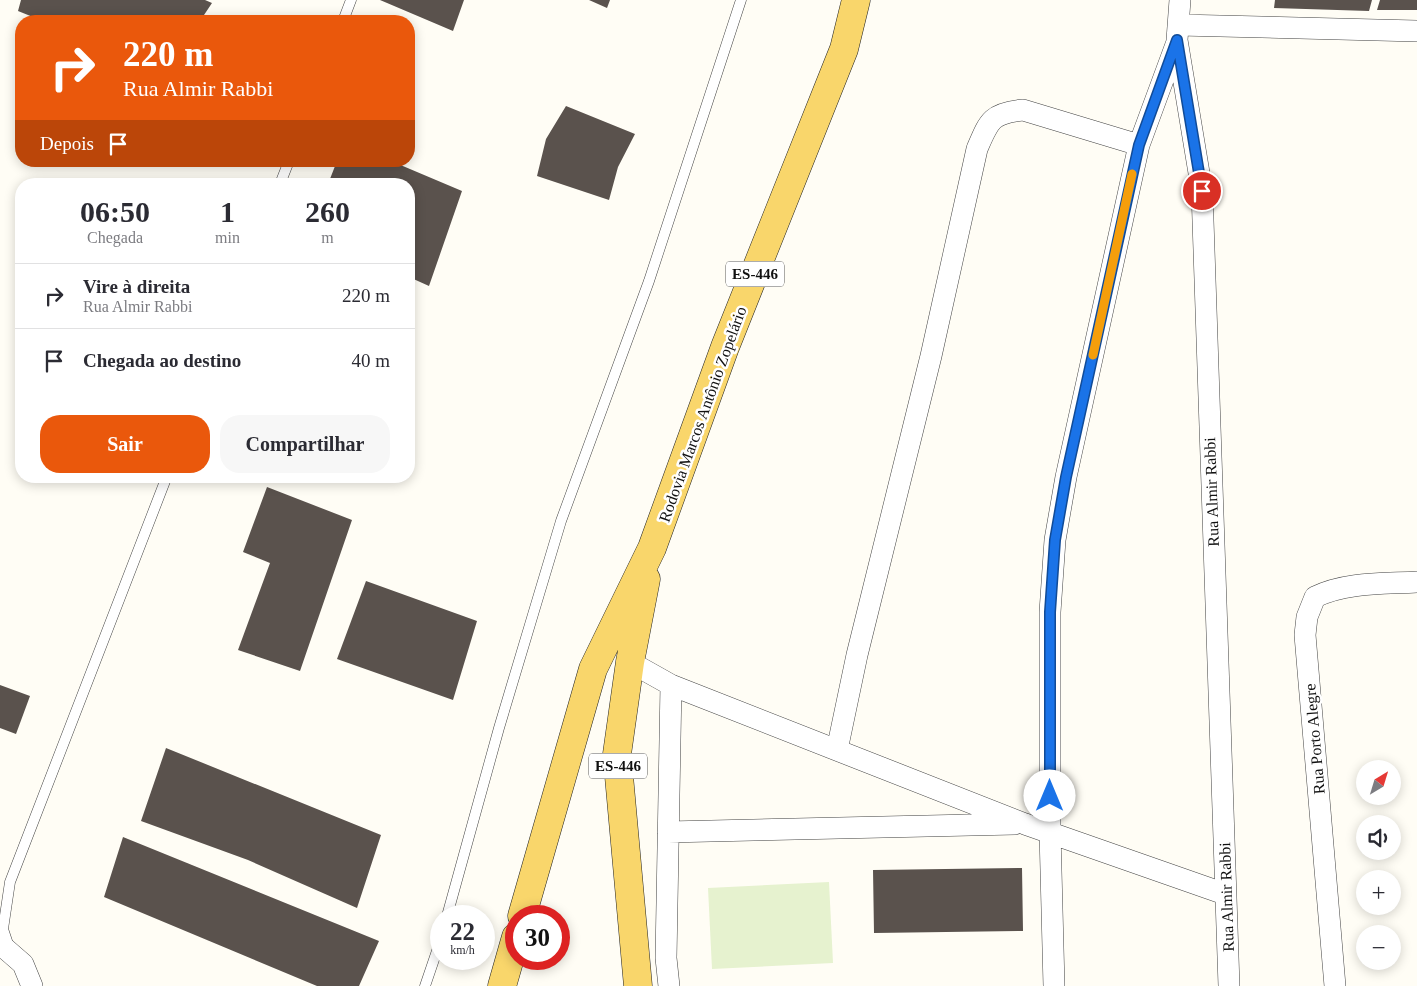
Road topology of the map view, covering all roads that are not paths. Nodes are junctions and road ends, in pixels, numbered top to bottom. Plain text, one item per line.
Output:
1 (351, 0) edge
2 (741, 0) edge
3 (856, 0) edge
4 (1180, 0) edge
5 (345, 15) edge
6 (1417, 31) edge
7 (1178, 33) junction
8 (1139, 145) junction
9 (163, 483) edge
10 (652, 548) junction
11 (1417, 582) edge
12 (630, 662) junction
13 (671, 685) junction
14 (838, 750) junction
15 (1025, 824) junction
16 (668, 832) junction
17 (1050, 832) junction
18 (10, 882) junction
19 (0, 893) edge
20 (1225, 894) junction
21 (450, 905) edge
22 (525, 905) edge
23 (5, 947) edge
24 (431, 970) edge
25 (507, 970) edge
26 (35, 984) edge
27 (426, 986) edge
28 (502, 986) edge
29 (638, 986) edge
30 (669, 986) edge
31 (1054, 986) edge
32 (1229, 986) edge
33 (1336, 986) edge

1 - 5 lane
2 - 21 lane
3 - 10 main road, Rodovia Marcos Antônio Zopelário / ES-446
4 - 7 street, Rua Almir Rabbi
6 - 7 street
7 - 8 street
7 - 20 street, Rua Almir Rabbi
8 - 14 street
8 - 17 street
9 - 18 lane
10 - 12 main road, Rodovia Marcos Antônio Zopelário / ES-446
10 - 22 main road, Rodovia Marcos Antônio Zopelário / ES-446
11 - 33 street, Rua Porto Alegre
12 - 13 street
12 - 29 main road, Rodovia Marcos Antônio Zopelário / ES-446
13 - 14 street
13 - 16 street
14 - 15 street
15 - 16 street
15 - 17 street
16 - 30 street
17 - 20 street
17 - 31 street
18 - 19 lane
18 - 23 lane
20 - 32 street, Rua Almir Rabbi
23 - 26 street
24 - 27 lane
25 - 28 main road

